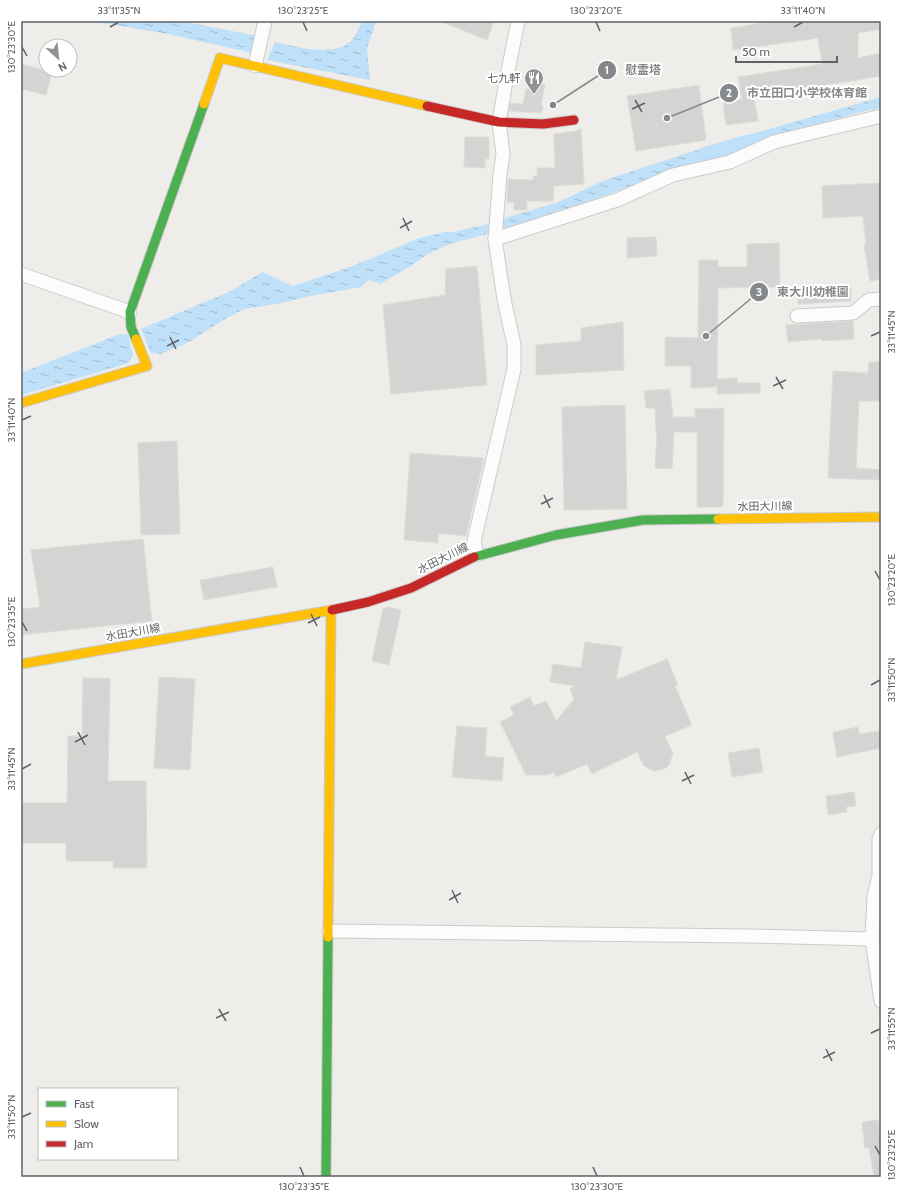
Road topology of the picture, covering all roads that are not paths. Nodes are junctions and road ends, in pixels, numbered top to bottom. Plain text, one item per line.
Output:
1 (265, 21) edge
2 (518, 21) edge
3 (255, 66) junction
4 (881, 116) edge
5 (574, 120) dead end
6 (499, 122) junction
7 (495, 238) junction
8 (21, 274) edge
9 (881, 299) edge
10 (130, 312) junction
11 (797, 316) dead end
12 (21, 403) edge
13 (881, 517) edge
14 (477, 555) junction
15 (331, 610) junction
16 (21, 664) edge
17 (881, 834) edge
18 (329, 931) junction
19 (872, 939) junction
20 (881, 1001) edge
21 (326, 1177) edge

1 - 3 street
2 - 6 street
3 - 6 street
3 - 10 street
4 - 7 street
5 - 6 street
6 - 7 street
7 - 14 street
8 - 10 street
9 - 11 street
10 - 12 street
13 - 14 street, 水田大川線
14 - 15 street, 水田大川線
15 - 16 street, 水田大川線
15 - 18 street
17 - 19 street
18 - 19 street
18 - 21 street
19 - 20 street

